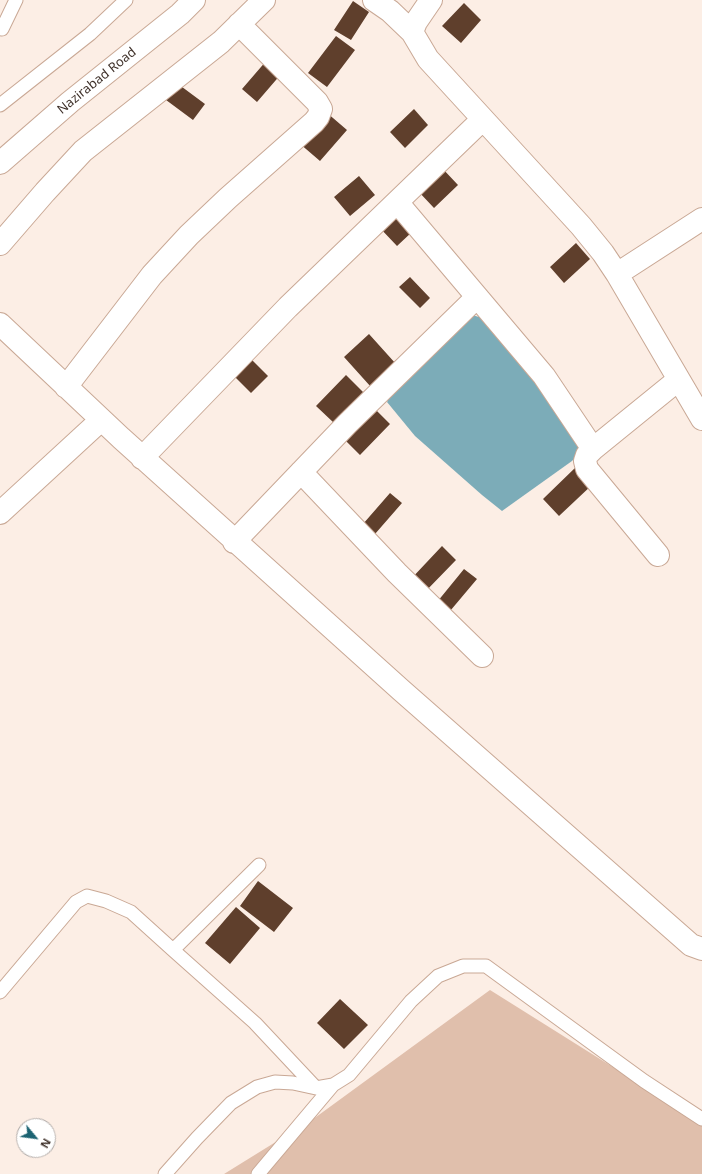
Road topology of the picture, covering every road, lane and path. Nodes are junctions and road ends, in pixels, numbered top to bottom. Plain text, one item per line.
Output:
1 (16, 0) edge
2 (126, 0) edge
3 (194, 0) edge
4 (264, 0) edge
5 (374, 0) edge
6 (431, 0) edge
7 (239, 24) junction
8 (2, 29) dead end
9 (412, 32) junction
10 (0, 105) edge
11 (483, 119) junction
12 (0, 163) edge
13 (397, 202) junction
14 (702, 219) edge
15 (0, 244) edge
16 (617, 274) junction
17 (477, 297) junction
18 (0, 324) edge
19 (678, 380) junction
20 (66, 387) junction
21 (702, 419) edge
22 (101, 420) junction
23 (593, 449) junction
24 (142, 458) junction
25 (301, 472) junction
26 (0, 513) edge
27 (234, 542) junction
28 (658, 554) dead end
29 (482, 656) dead end
30 (259, 865) dead end
31 (702, 949) edge
32 (173, 950) junction
33 (0, 992) edge
34 (333, 1084) junction
35 (316, 1088) junction
36 (702, 1118) edge
37 (166, 1174) edge
38 (258, 1174) edge

1 - 8 lane
2 - 10 lane
3 - 12 street, Nazirabad Road
4 - 7 street
5 - 9 street
6 - 9 street
7 - 15 street
7 - 20 street
9 - 11 street
11 - 13 street
11 - 16 street
13 - 17 street
13 - 24 street
14 - 16 street
16 - 19 street
17 - 23 street
17 - 25 street
18 - 20 street
19 - 21 street
19 - 23 street
20 - 22 street
22 - 24 street
22 - 26 street
23 - 28 street
24 - 27 street
25 - 27 street
25 - 29 street
27 - 31 street
30 - 32 lane
32 - 33 lane
32 - 35 lane
34 - 35 lane
34 - 36 lane
34 - 38 lane
35 - 37 lane

